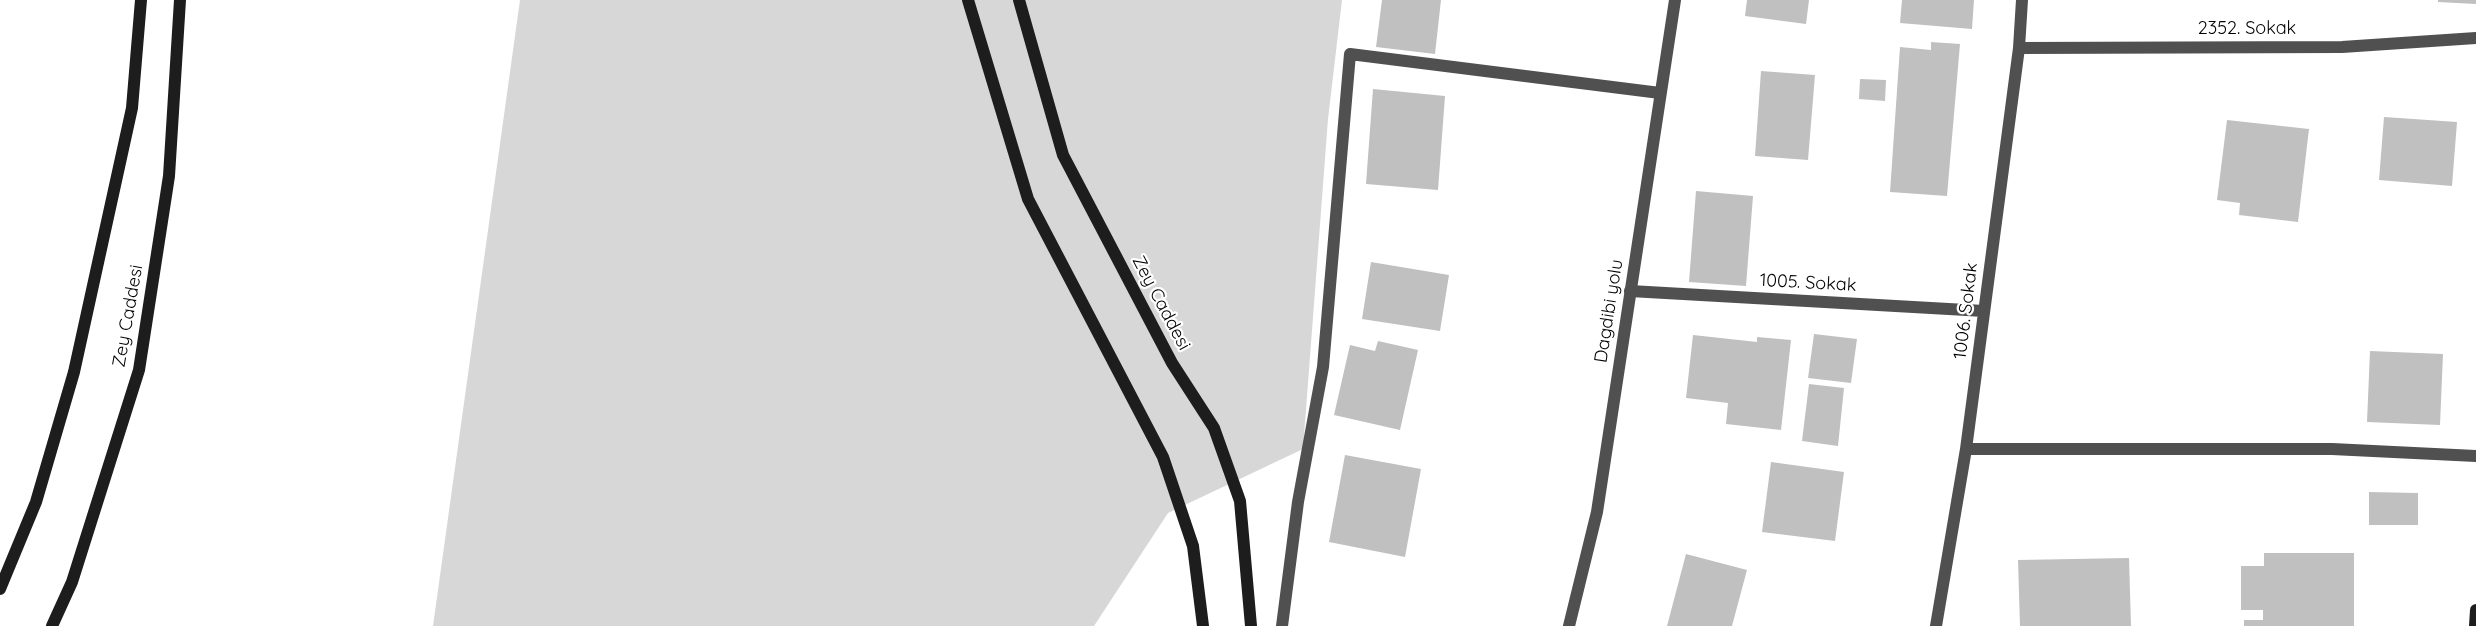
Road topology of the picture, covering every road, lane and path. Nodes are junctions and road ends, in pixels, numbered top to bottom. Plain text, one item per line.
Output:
1 (141, 0) edge
2 (180, 0) edge
3 (969, 0) edge
4 (1019, 0) edge
5 (1675, 0) edge
6 (2022, 0) edge
7 (2476, 38) edge
8 (2019, 48) junction
9 (1660, 93) junction
10 (1630, 291) junction
11 (1984, 310) junction
12 (1966, 448) junction
13 (2476, 456) edge
14 (0, 589) edge
15 (2476, 610) edge
16 (52, 626) edge
17 (1203, 626) edge
18 (1251, 626) edge
19 (1282, 626) edge
20 (1569, 626) edge
21 (1936, 626) edge
22 (2475, 626) edge

1 - 14 main road
2 - 16 main road, Zey Caddesi
3 - 17 main road
4 - 18 main road, Zey Caddesi
5 - 9 street, Dagdibi yolu
6 - 8 street, 1006. Sokak
7 - 8 street, 2352. Sokak
8 - 11 street, 1006. Sokak
9 - 10 street, Dagdibi yolu
9 - 19 street
10 - 11 street, 1005. Sokak
10 - 20 street, Dagdibi yolu
11 - 12 street, 1006. Sokak
12 - 13 street
12 - 21 street, 1006. Sokak
15 - 22 main road

